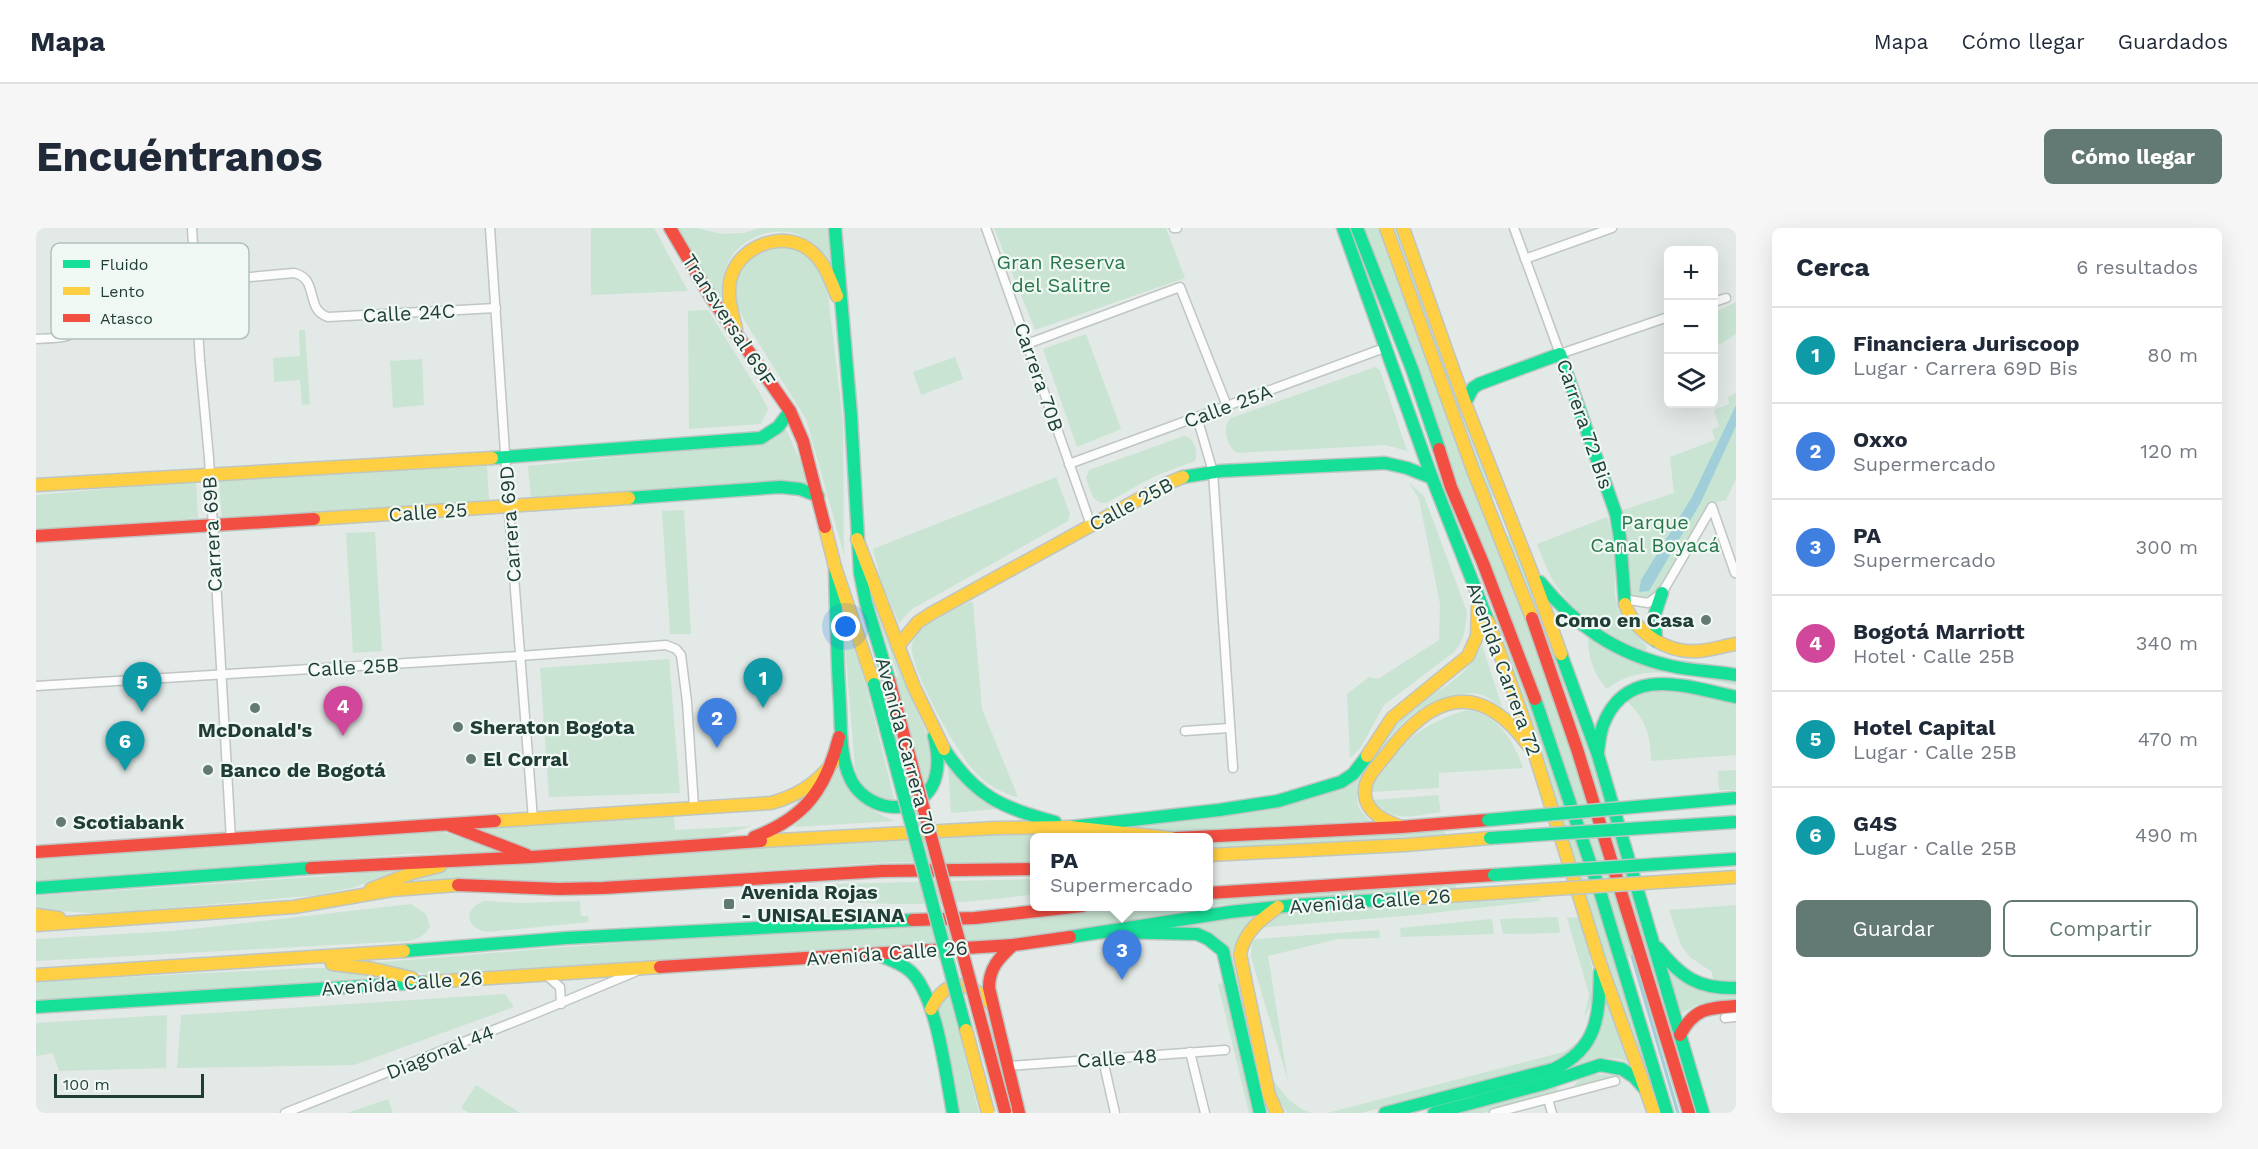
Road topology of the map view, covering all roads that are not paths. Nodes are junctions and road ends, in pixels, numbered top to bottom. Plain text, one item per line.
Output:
1 (192, 228) edge
2 (490, 228) edge
3 (670, 228) edge
4 (986, 228) edge
5 (1342, 228) edge
6 (1386, 228) edge
7 (1403, 228) edge
8 (1514, 228) edge
9 (1612, 228) edge
10 (836, 229) edge
11 (1359, 232) edge
12 (193, 243) edge
13 (1525, 259) junction
14 (1354, 262) junction
15 (249, 277) edge
16 (1726, 298) dead end
17 (1718, 300) edge
18 (841, 305) junction
19 (496, 308) junction
20 (1664, 318) edge
21 (51, 338) edge
22 (739, 338) junction
23 (36, 339) edge
24 (199, 339) edge
25 (1028, 344) junction
26 (1387, 347) junction
27 (1560, 354) junction
28 (1465, 403) junction
29 (1227, 406) junction
30 (790, 411) junction
31 (1197, 417) junction
32 (506, 457) junction
33 (1069, 464) junction
34 (1213, 472) junction
35 (209, 474) junction
36 (1432, 478) junction
37 (36, 485) edge
38 (818, 496) junction
39 (1488, 505) junction
40 (508, 507) junction
41 (211, 525) junction
42 (1091, 525) junction
43 (1515, 530) junction
44 (36, 536) edge
45 (857, 539) junction
46 (835, 567) junction
47 (1530, 568) junction
48 (1735, 573) edge
49 (1477, 592) junction
50 (1662, 593) junction
51 (1623, 599) junction
52 (1502, 613) junction
53 (1656, 641) junction
54 (1736, 644) edge
55 (898, 646) junction
56 (520, 656) junction
57 (220, 675) junction
58 (1736, 675) edge
59 (36, 686) edge
60 (1736, 696) edge
61 (933, 729) junction
62 (1230, 729) junction
63 (841, 730) junction
64 (1185, 731) dead end
65 (1535, 754) junction
66 (1598, 755) junction
67 (833, 762) junction
68 (1233, 768) dead end
69 (1736, 798) edge
70 (694, 807) junction
71 (533, 819) junction
72 (1736, 822) edge
73 (447, 825) junction
74 (1401, 826) junction
75 (1070, 827) junction
76 (1130, 833) edge
77 (1213, 835) edge
78 (231, 840) junction
79 (735, 842) junction
80 (36, 852) edge
81 (1213, 855) edge
82 (532, 857) junction
83 (470, 859) junction
84 (1736, 859) edge
85 (1030, 869) edge
86 (1736, 878) edge
87 (36, 888) edge
88 (1213, 893) edge
89 (338, 900) junction
90 (1278, 907) junction
91 (1037, 911) edge
92 (36, 915) edge
93 (102, 921) junction
94 (36, 925) edge
95 (1113, 932) junction
96 (1653, 941) junction
97 (1013, 945) junction
98 (877, 955) junction
99 (283, 961) junction
100 (1600, 963) junction
101 (638, 970) junction
102 (545, 975) junction
103 (36, 976) edge
104 (425, 981) junction
105 (1736, 988) edge
106 (561, 1004) junction
107 (993, 1005) junction
108 (1736, 1006) edge
109 (36, 1007) edge
110 (931, 1009) junction
111 (1736, 1017) edge
112 (1725, 1018) dead end
113 (1680, 1035) junction
114 (1225, 1050) dead end
115 (1190, 1053) junction
116 (1103, 1060) junction
117 (1008, 1066) junction
118 (1615, 1081) dead end
119 (1648, 1094) junction
120 (1548, 1099) junction
121 (1005, 1112) edge
122 (285, 1113) edge
123 (953, 1113) edge
124 (988, 1113) edge
125 (1019, 1113) edge
126 (1115, 1113) edge
127 (1205, 1113) edge
128 (1260, 1113) edge
129 (1276, 1113) edge
130 (1385, 1113) edge
131 (1434, 1113) edge
132 (1494, 1113) edge
133 (1552, 1113) edge
134 (1654, 1113) edge
135 (1667, 1113) edge
136 (1689, 1113) edge
137 (1702, 1113) edge

1 - 12 street, Carrera 69B
2 - 19 street, Carrera 69D
3 - 22 main road, Transversal 69F
4 - 25 street, Carrera 70B
5 - 14 main road, Avenida Carrera 72
6 - 39 main road
7 - 28 main road
8 - 13 street, Carrera 72 Bis
9 - 13 street
10 - 18 main road, Avenida Carrera 70
11 - 14 main road
11 - 52 main road, Avenida Carrera 72
13 - 27 street, Carrera 72 Bis
14 - 26 main road, Avenida Carrera 72
15 - 19 street, Calle 24C
16 - 17 street
18 - 22 main road
18 - 45 main road, Avenida Carrera 70
19 - 32 street, Carrera 69D
20 - 27 street
21 - 23 street
22 - 30 main road, Transversal 69F
24 - 35 street, Carrera 69B
25 - 29 street
25 - 33 street, Carrera 70B
26 - 29 street, Calle 25A
26 - 36 main road, Avenida Carrera 72
27 - 28 main road
27 - 51 main road, Carrera 72 Bis
28 - 43 main road
29 - 31 street, Calle 25A
30 - 32 main road
30 - 38 main road, Avenida Carrera 70
31 - 33 street, Calle 25A
31 - 34 street
32 - 35 main road
32 - 40 street, Carrera 69D
33 - 42 street, Carrera 70B
34 - 36 main road, Calle 25B
34 - 42 main road, Calle 25B
34 - 62 street
35 - 37 main road
35 - 41 street, Carrera 69B
36 - 49 main road, Avenida Carrera 72
38 - 40 main road, Calle 25
38 - 46 main road, Avenida Carrera 70
39 - 43 main road
39 - 136 main road
40 - 41 main road, Calle 25
40 - 56 street, Carrera 69D
41 - 44 main road, Calle 25
41 - 57 street, Carrera 69B
42 - 55 main road, Calle 25B
43 - 47 main road
45 - 55 main road
45 - 121 main road, Avenida Carrera 70, bridge
46 - 63 main road
46 - 124 main road, Avenida Carrera 70, bridge
47 - 58 main road
47 - 66 main road
48 - 50 street
49 - 52 main road
49 - 65 main road, Avenida Carrera 72
49 - 75 main road
50 - 51 street
50 - 53 main road
51 - 53 main road, Carrera 72 Bis
52 - 135 main road, Avenida Carrera 72
53 - 54 main road, Carrera 72 Bis
55 - 61 main road
56 - 57 street, Calle 25B
56 - 70 street, Calle 25B
56 - 71 street, Carrera 69D
57 - 59 street, Calle 25B
57 - 78 street, Carrera 69B
60 - 66 main road
61 - 63 main road
61 - 75 main road
62 - 64 street
62 - 68 street
63 - 67 main road
65 - 74 main road
65 - 100 main road, Avenida Carrera 72
66 - 96 main road
67 - 70 main road
67 - 79 main road
69 - 74 main road, bridge
70 - 71 main road
71 - 73 main road
72 - 81 main road, bridge
73 - 78 main road
73 - 82 main road
74 - 77 main road
75 - 76 main road
75 - 79 main road
78 - 80 main road
79 - 82 main road
82 - 83 main road
83 - 87 main road
83 - 89 main road
84 - 88 main road, Avenida Calle 26, bridge
85 - 89 main road
86 - 90 main road, Avenida Calle 26, bridge
89 - 93 main road
90 - 95 main road, Avenida Calle 26
90 - 129 main road
91 - 99 main road, Avenida Calle 26
92 - 93 main road
93 - 94 main road
95 - 97 main road, Avenida Calle 26
95 - 128 main road
96 - 105 main road
96 - 113 main road
97 - 98 main road, Avenida Calle 26
97 - 107 main road
98 - 101 main road, Avenida Calle 26
98 - 110 main road
99 - 103 main road, Avenida Calle 26
99 - 104 main road
100 - 119 main road, Avenida Carrera 72
100 - 130 main road
101 - 102 main road, Avenida Calle 26
101 - 106 street, Diagonal 44
102 - 104 main road, Avenida Calle 26
102 - 106 street
104 - 109 main road, Avenida Calle 26
106 - 122 street, Diagonal 44
107 - 110 main road
107 - 117 main road
108 - 113 main road
110 - 123 main road
111 - 112 street
113 - 137 main road
114 - 115 street, Calle 48
115 - 116 street, Calle 48
115 - 127 street
116 - 117 street, Calle 48
116 - 126 street
117 - 125 main road
118 - 120 street
119 - 131 main road
119 - 134 main road, Avenida Carrera 72
120 - 132 street
120 - 133 street

